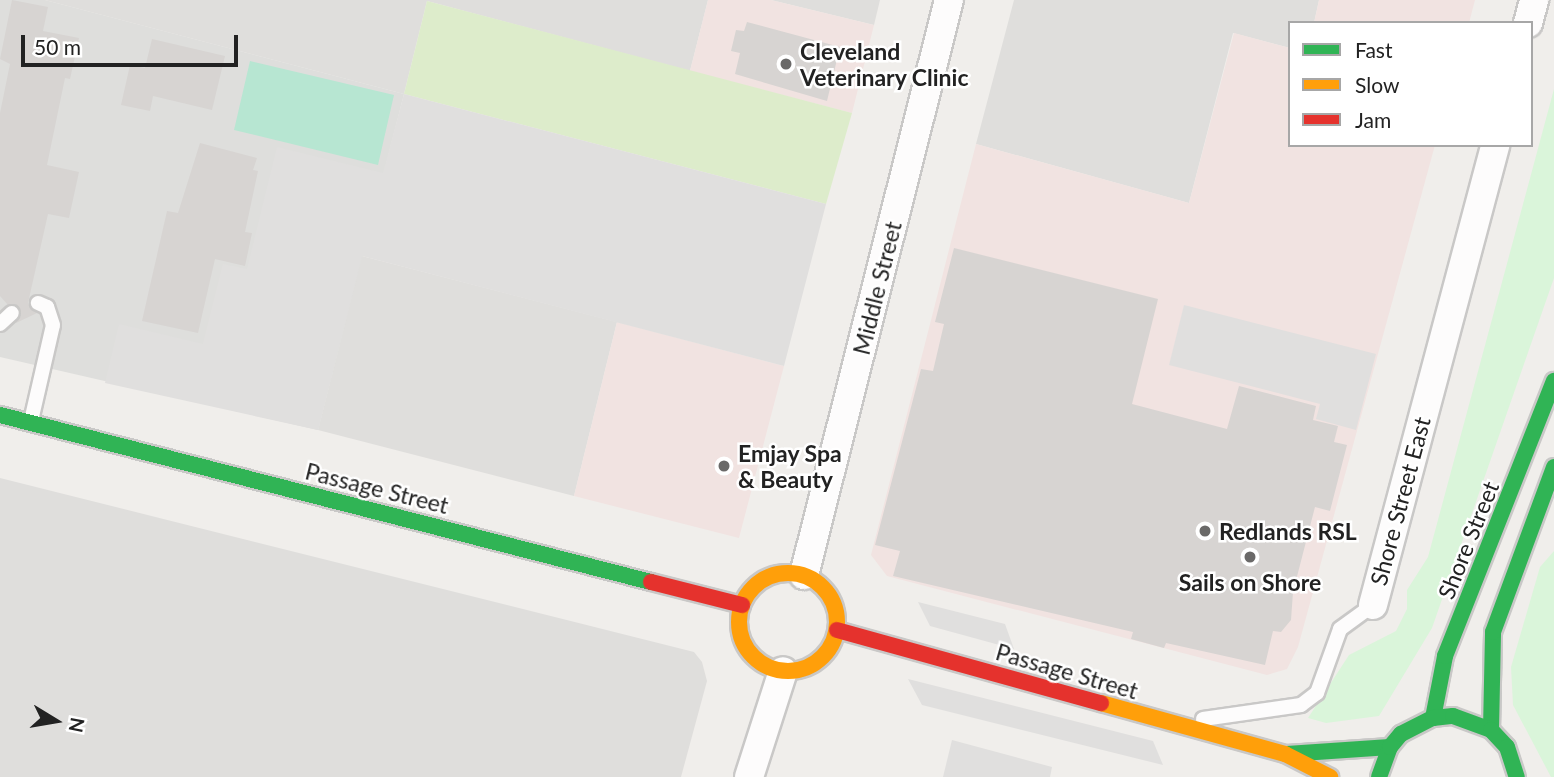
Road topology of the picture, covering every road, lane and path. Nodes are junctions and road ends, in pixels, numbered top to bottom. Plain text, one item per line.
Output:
1 (949, 0) edge
2 (1534, 0) edge
3 (1529, 21) edge
4 (1494, 147) edge
5 (38, 303) dead end
6 (12, 313) dead end
7 (0, 324) edge
8 (1554, 381) edge
9 (0, 415) edge
10 (31, 423) junction
11 (1554, 467) edge
12 (804, 575) junction
13 (742, 605) junction
14 (1373, 605) joint
15 (837, 631) junction
16 (783, 671) junction
17 (1433, 718) junction
18 (1170, 724) junction
19 (1491, 730) junction
20 (1390, 747) junction
21 (1285, 754) junction
22 (748, 777) edge
23 (1330, 777) edge
24 (1378, 777) edge
25 (1517, 777) edge

1 - 12 street, Middle Street
2 - 3 street
4 - 14 street, Shore Street East
5 - 10 lane
6 - 7 lane
8 - 17 street, Shore Street
9 - 10 street, Passage Street
10 - 13 street, Passage Street
11 - 19 street
12 - 13 street
12 - 15 street
13 - 16 street
14 - 18 lane, Shore Street East
15 - 16 street
15 - 18 street, Passage Street
16 - 22 street
17 - 19 street
17 - 20 street
18 - 21 street, Passage Street
19 - 25 street
20 - 21 street, Passage Street
20 - 24 street
21 - 23 street, Passage Street

